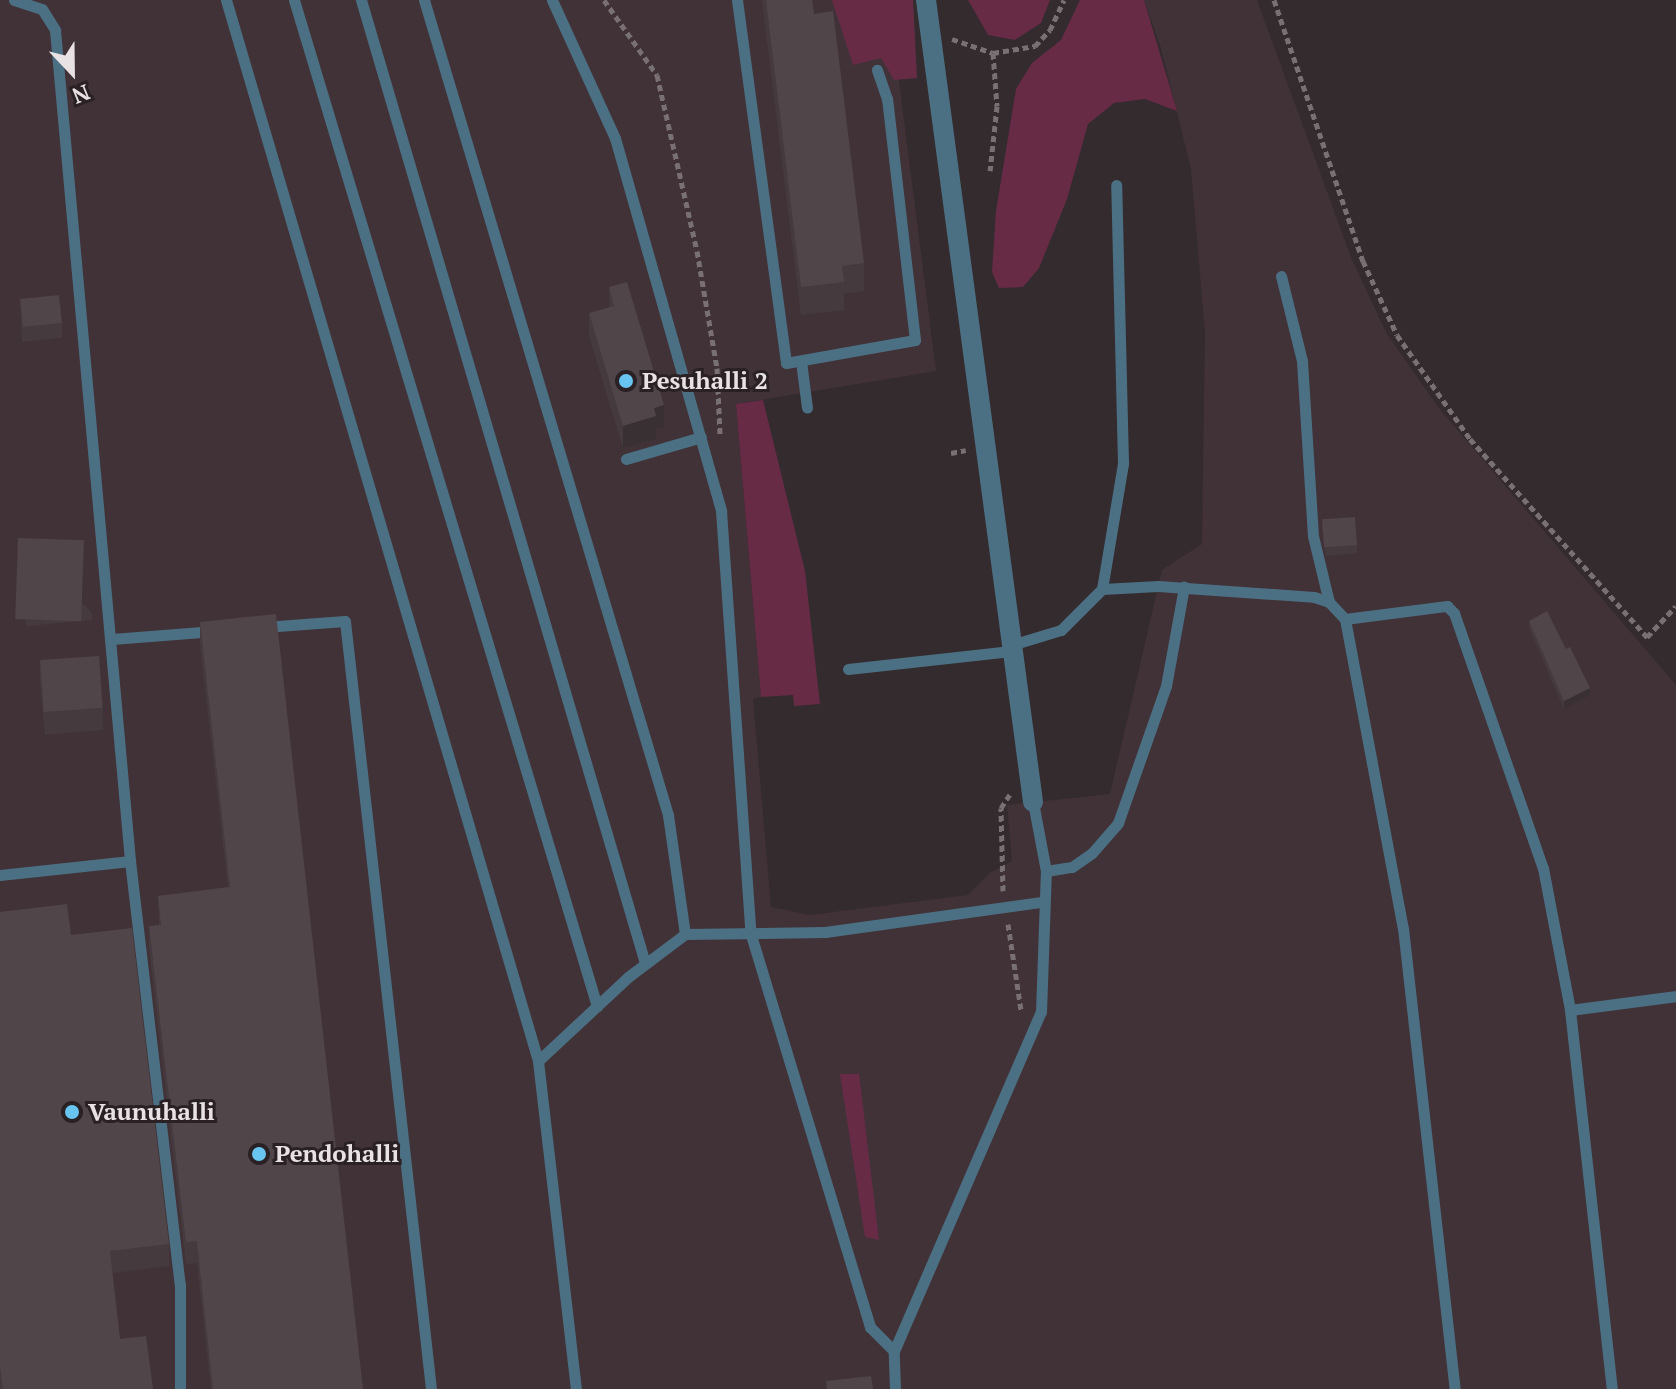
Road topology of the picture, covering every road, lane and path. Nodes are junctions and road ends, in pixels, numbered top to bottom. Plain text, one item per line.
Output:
1 (14, 0) edge
2 (226, 0) edge
3 (294, 0) edge
4 (361, 0) edge
5 (424, 0) edge
6 (552, 0) edge
7 (604, 0) edge
8 (737, 0) edge
9 (926, 0) edge
10 (1064, 0) edge
11 (1274, 0) edge
12 (931, 35) junction
13 (993, 53) junction
14 (877, 70) dead end
15 (990, 171) dead end
16 (1116, 185) dead end
17 (1281, 276) dead end
18 (801, 361) junction
19 (807, 408) dead end
20 (701, 437) junction
21 (720, 439) dead end
22 (969, 450) dead end
23 (951, 453) dead end
24 (626, 459) dead end
25 (1184, 587) junction
26 (1102, 589) junction
27 (1329, 602) junction
28 (1676, 606) edge
29 (1345, 619) junction
30 (250, 628) edge
31 (228, 630) edge
32 (112, 639) junction
33 (1011, 648) junction
34 (848, 669) dead end
35 (1033, 802) joint
36 (130, 861) junction
37 (1000, 870) dead end
38 (1046, 871) junction
39 (0, 875) edge
40 (1042, 902) junction
41 (1006, 909) junction
42 (685, 934) junction
43 (751, 935) junction
44 (645, 963) junction
45 (1676, 996) edge
46 (597, 1006) junction
47 (1570, 1010) junction
48 (1027, 1050) junction
49 (538, 1061) junction
50 (894, 1351) junction
51 (180, 1389) edge
52 (431, 1389) edge
53 (576, 1389) edge
54 (895, 1389) edge
55 (1455, 1389) edge
56 (1612, 1389) edge

1 - 32 lane
2 - 49 lane
3 - 46 lane
4 - 44 lane
5 - 42 lane
6 - 20 lane
7 - 21 path
8 - 18 lane
9 - 12 street
10 - 13 path
11 - 28 path
12 - 13 path
12 - 33 street
13 - 15 path
14 - 18 lane
16 - 26 lane
17 - 27 lane
18 - 19 lane
20 - 24 lane
20 - 43 lane
22 - 23 path
25 - 26 lane
25 - 27 lane
25 - 38 lane
26 - 33 lane
27 - 29 lane
29 - 47 lane
29 - 55 lane
30 - 52 lane
31 - 32 lane
32 - 36 lane
33 - 34 lane
33 - 35 street
35 - 38 lane
36 - 39 lane
36 - 51 lane
37 - 41 path
38 - 40 lane
40 - 41 lane
40 - 48 lane
41 - 43 lane
41 - 48 path
42 - 43 lane
42 - 44 lane
43 - 50 lane
44 - 46 lane
45 - 47 lane
46 - 49 lane
47 - 56 lane
48 - 50 lane
49 - 53 lane
50 - 54 lane

